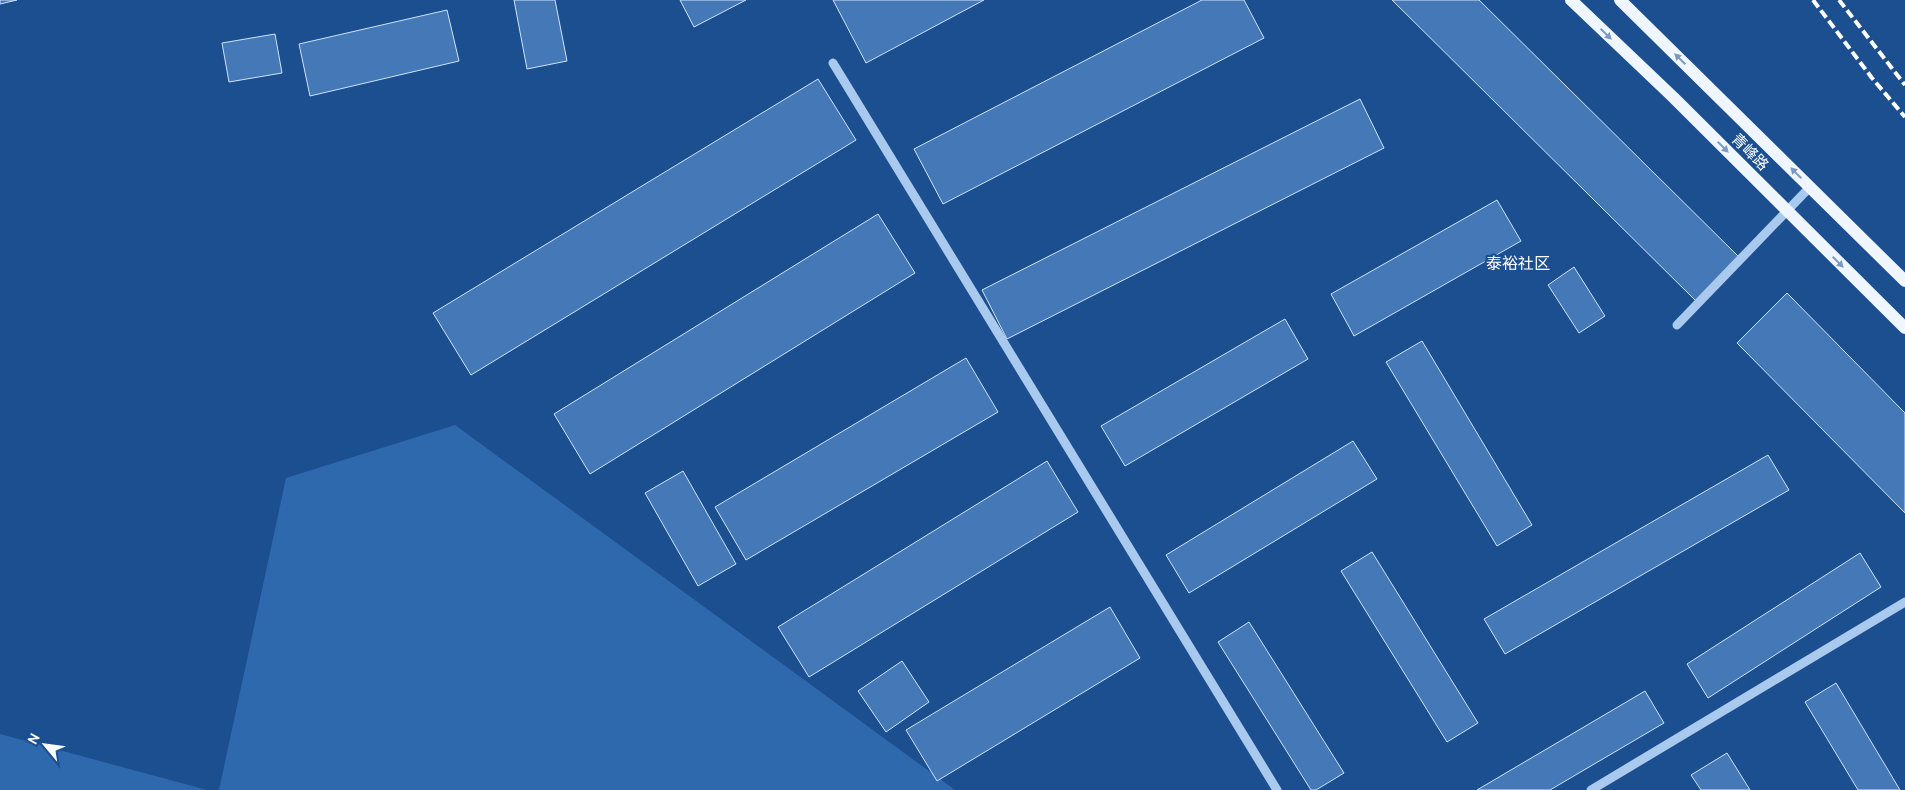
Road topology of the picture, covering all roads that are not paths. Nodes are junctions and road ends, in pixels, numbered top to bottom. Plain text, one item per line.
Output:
1 (1571, 0) edge
2 (1620, 0) edge
3 (833, 63) dead end
4 (1810, 187) junction
5 (1787, 211) junction
6 (1905, 282) edge
7 (1677, 325) dead end
8 (1905, 328) edge
9 (1905, 602) edge
10 (1277, 790) edge
11 (1591, 790) edge

1 -> 5 main road, 青峰路
4 -> 2 main road, 青峰路
3 - 10 street
4 - 5 street
4 - 6 main road, 青峰路
5 - 7 street
5 -> 8 main road, 青峰路
9 - 11 street

